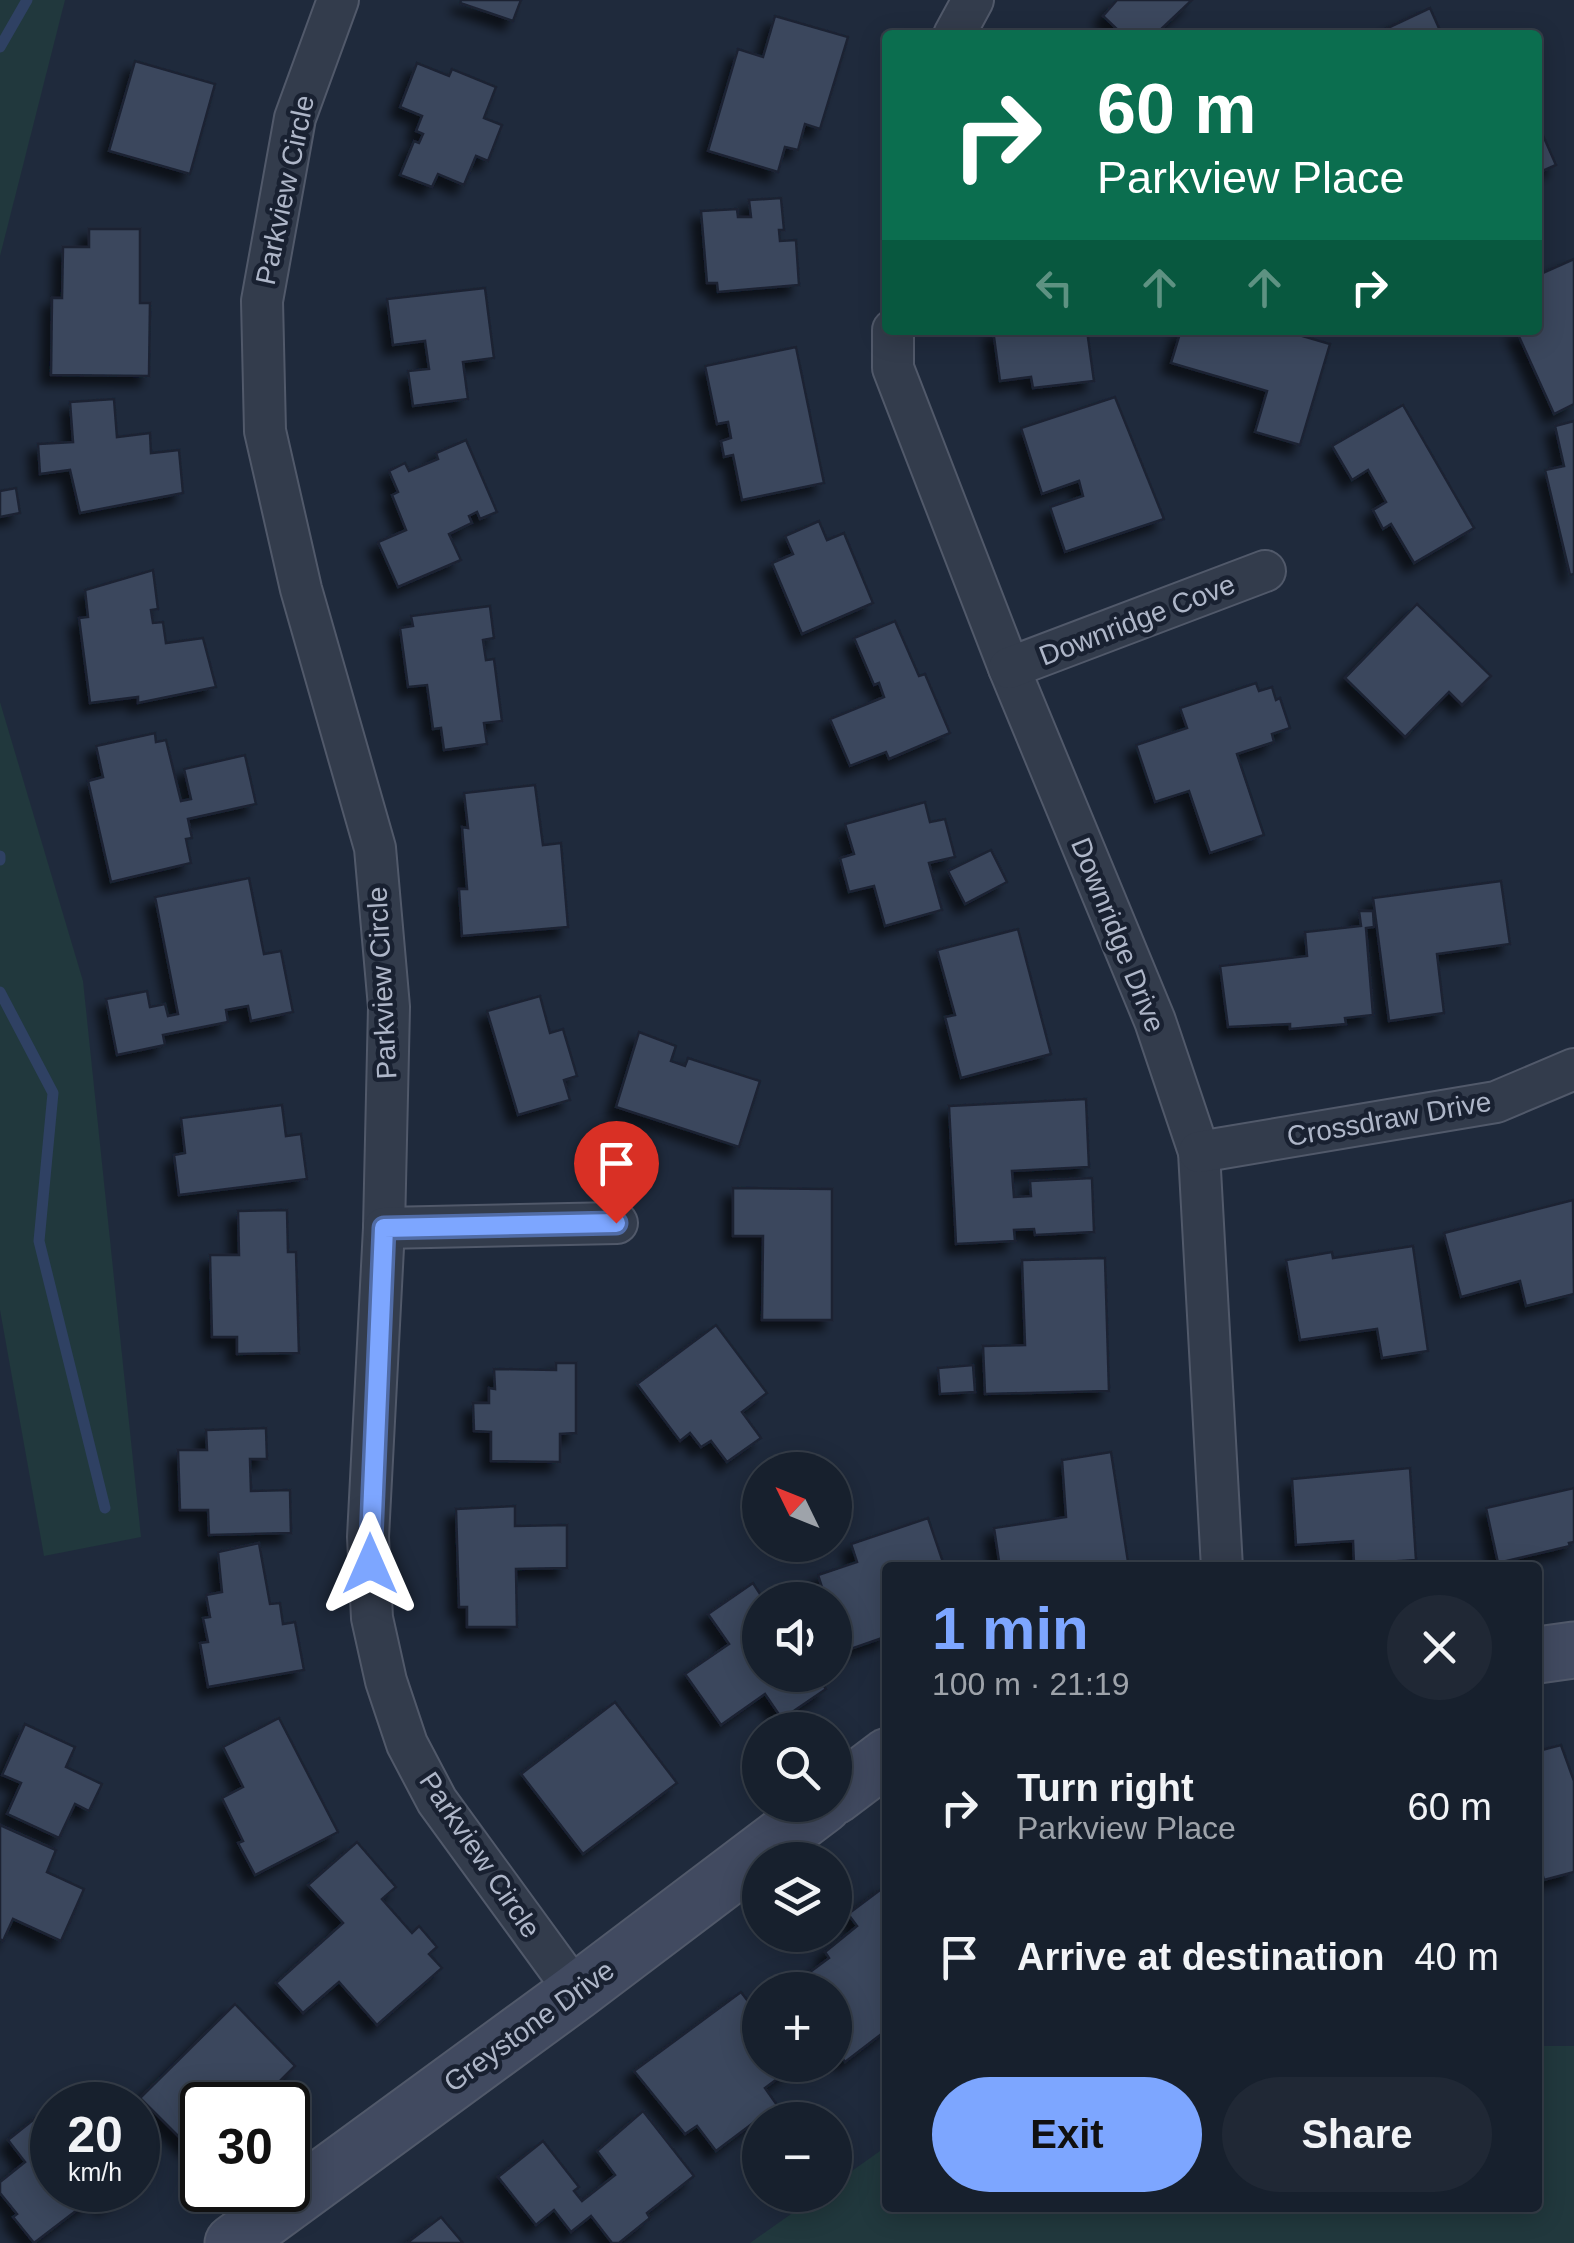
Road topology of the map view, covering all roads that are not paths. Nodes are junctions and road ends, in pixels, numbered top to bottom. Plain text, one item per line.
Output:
1 (338, 0) edge
2 (972, 0) edge
3 (957, 30) edge
4 (893, 335) edge
5 (1265, 572) dead end
6 (1009, 668) junction
7 (1574, 1068) edge
8 (1199, 1152) junction
9 (616, 1223) dead end
10 (384, 1228) junction
11 (1222, 1562) edge
12 (1574, 1650) edge
13 (1542, 1654) edge
14 (882, 1761) edge
15 (852, 1783) edge
16 (801, 1822) edge
17 (576, 1992) junction
18 (233, 2243) edge

1 - 10 street, Parkview Circle
2 - 3 street
4 - 6 street, Downridge Drive
5 - 6 street, Downridge Cove
6 - 8 street, Downridge Drive
7 - 8 street, Crossdraw Drive
8 - 11 street, Downridge Drive
9 - 10 street
10 - 17 street, Parkview Circle
12 - 13 street
14 - 15 street
16 - 17 street, Greystone Drive
17 - 18 street, Greystone Drive

